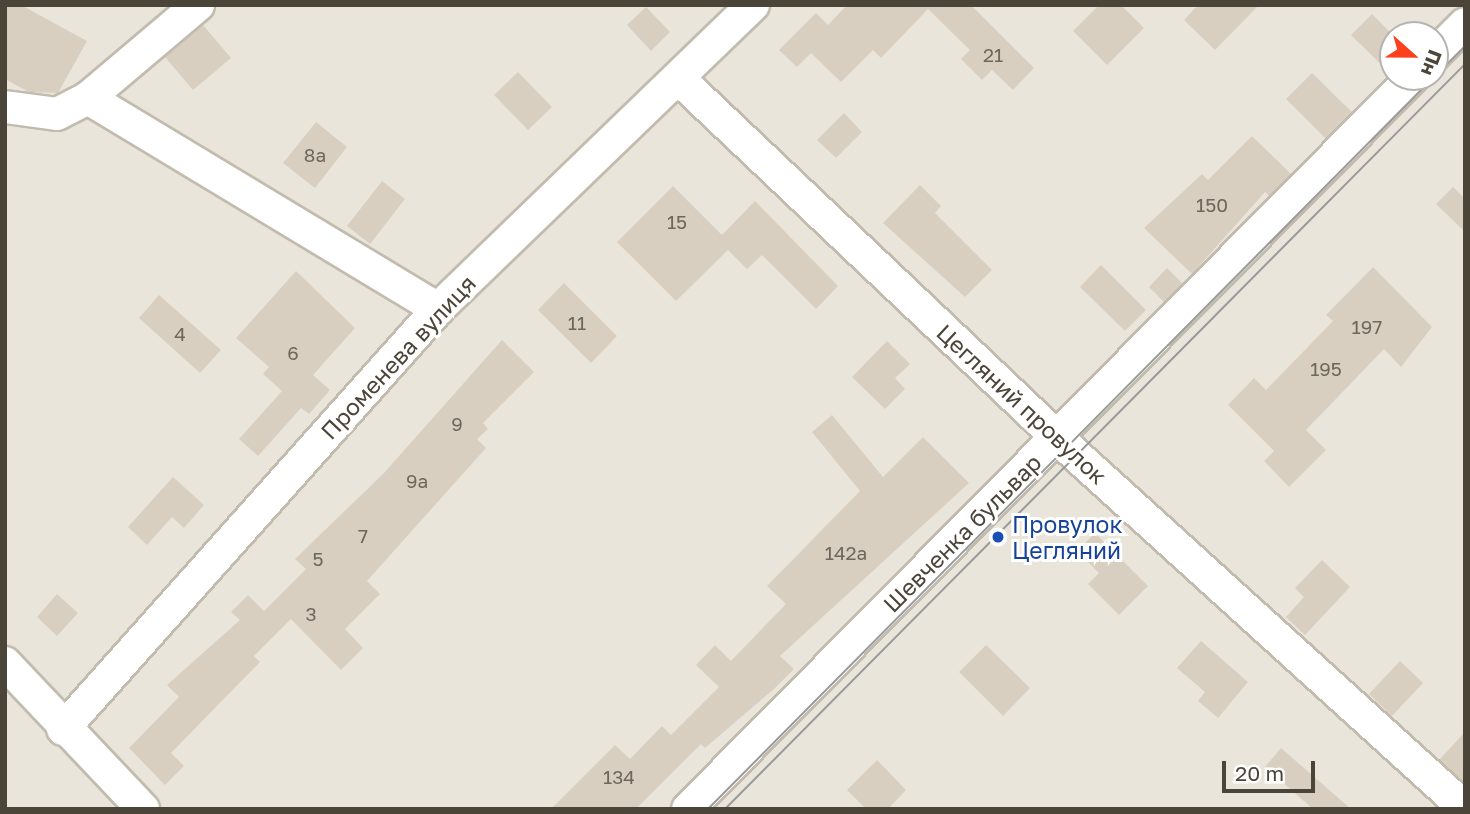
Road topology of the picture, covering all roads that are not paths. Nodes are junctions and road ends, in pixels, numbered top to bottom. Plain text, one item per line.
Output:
1 (198, 5) edge
2 (753, 5) edge
3 (1465, 24) edge
4 (1449, 40) edge
5 (678, 78) junction
6 (1399, 91) edge
7 (88, 98) junction
8 (5, 107) edge
9 (438, 309) junction
10 (1058, 437) junction
11 (5, 663) edge
12 (63, 729) junction
13 (1465, 808) edge
14 (143, 809) edge
15 (688, 809) edge

1 - 7 street
2 - 5 street, Променева вулиця
3 - 4 street
5 - 9 street, Променева вулиця
5 - 10 street, Цегляний провулок
6 - 10 street, Шевченка бульвар
7 - 8 street
7 - 9 street
9 - 12 street, Променева вулиця
10 - 13 street, Цегляний провулок
10 - 15 street, Шевченка бульвар
11 - 12 street
12 - 14 street

